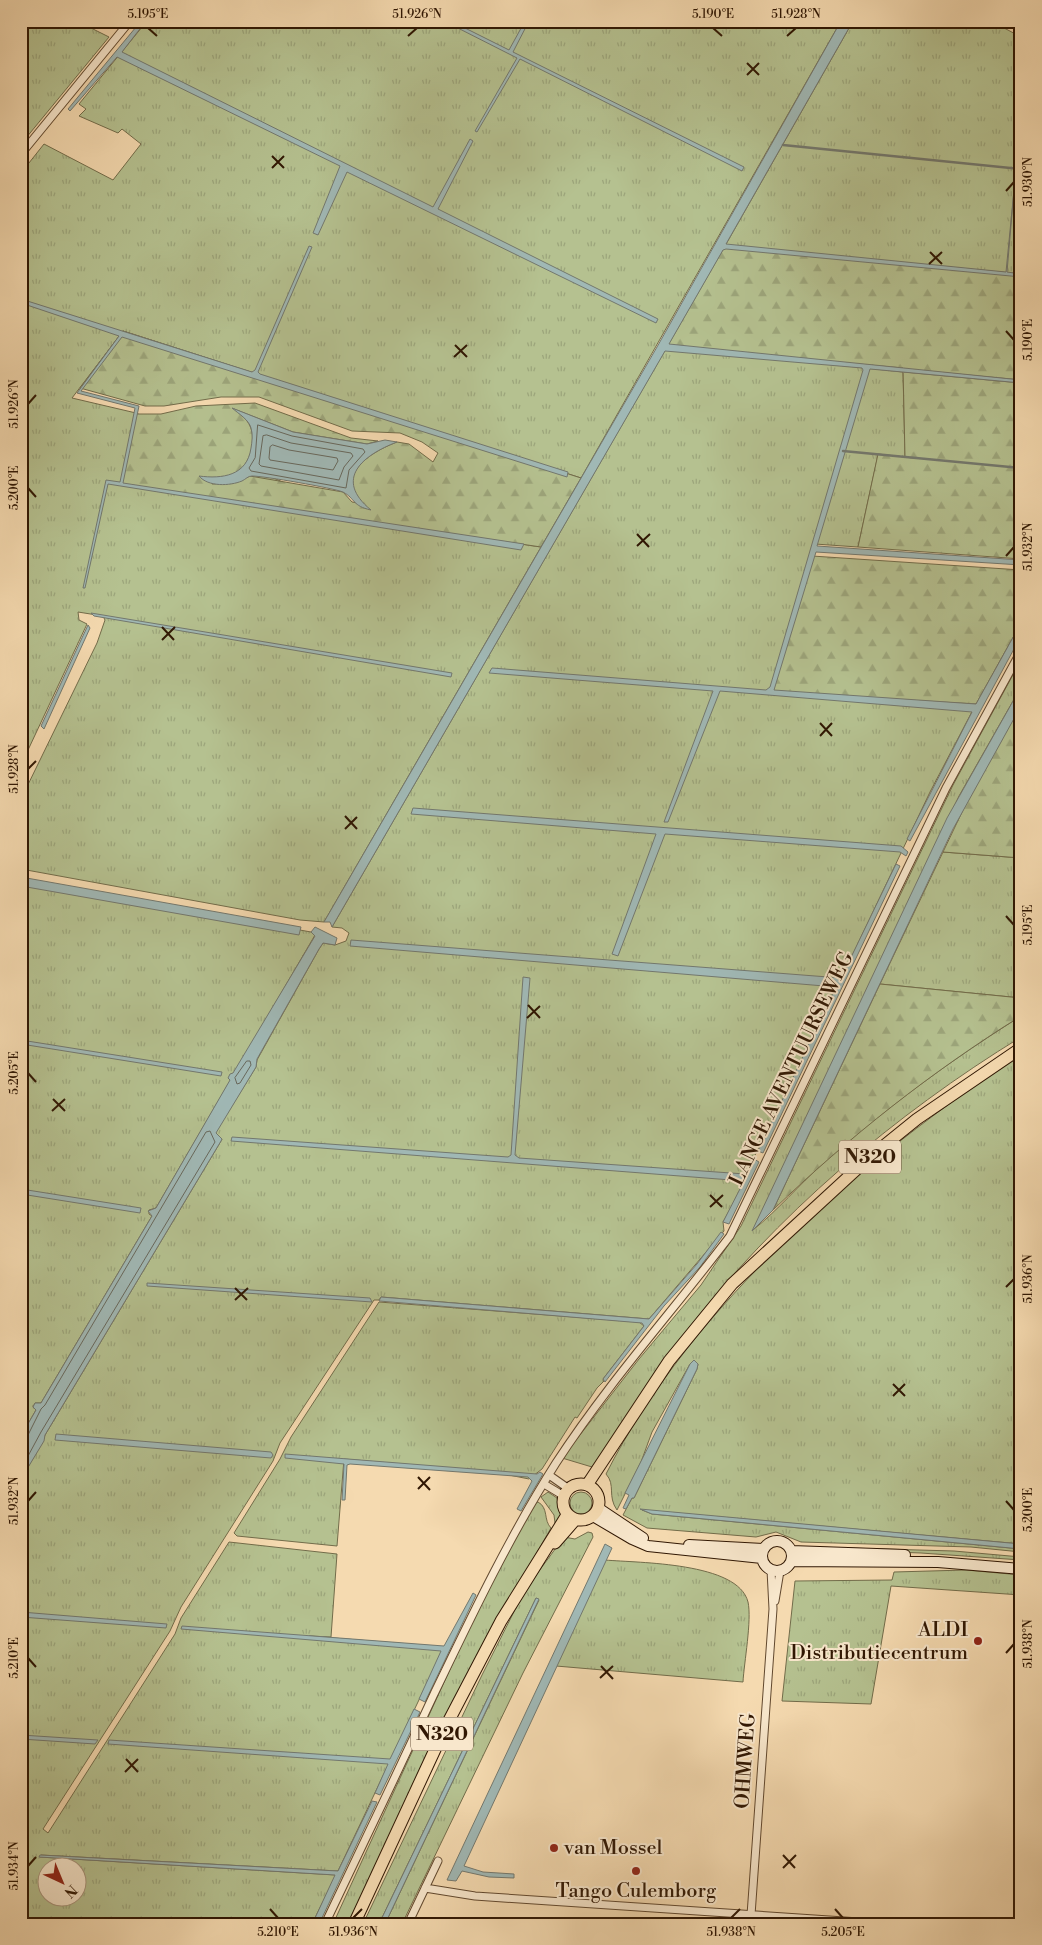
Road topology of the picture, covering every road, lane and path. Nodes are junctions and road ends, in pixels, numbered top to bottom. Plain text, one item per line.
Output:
1 (130, 21) edge
2 (21, 154) edge
3 (1021, 651) edge
4 (1021, 1048) edge
5 (549, 1475) junction
6 (544, 1484) junction
7 (590, 1488) junction
8 (566, 1492) junction
9 (595, 1512) junction
10 (571, 1517) junction
11 (763, 1554) junction
12 (791, 1556) junction
13 (1021, 1563) edge
14 (1021, 1569) edge
15 (776, 1571) junction
16 (438, 1862) dead end
17 (425, 1888) junction
18 (751, 1915) junction
19 (325, 1924) edge
20 (354, 1924) edge
21 (408, 1924) edge
22 (889, 1924) edge

1 - 2 street
3 - 5 street, LANGE AVENTUURSEWEG
4 - 7 main road, N320
5 - 6 street, LANGE AVENTUURSEWEG
5 - 8 street
6 - 8 street
6 - 19 street, LANGE AVENTUURSEWEG
7 - 8 main road
7 - 9 main road
8 - 10 main road
9 - 10 main road
9 - 11 street
10 - 20 main road, N320
11 - 12 street
11 - 15 street
12 - 13 street
12 - 14 street
12 - 15 street
15 - 18 street, OHMWEG
16 - 17 street
17 - 18 street
17 - 21 street
18 - 22 street

